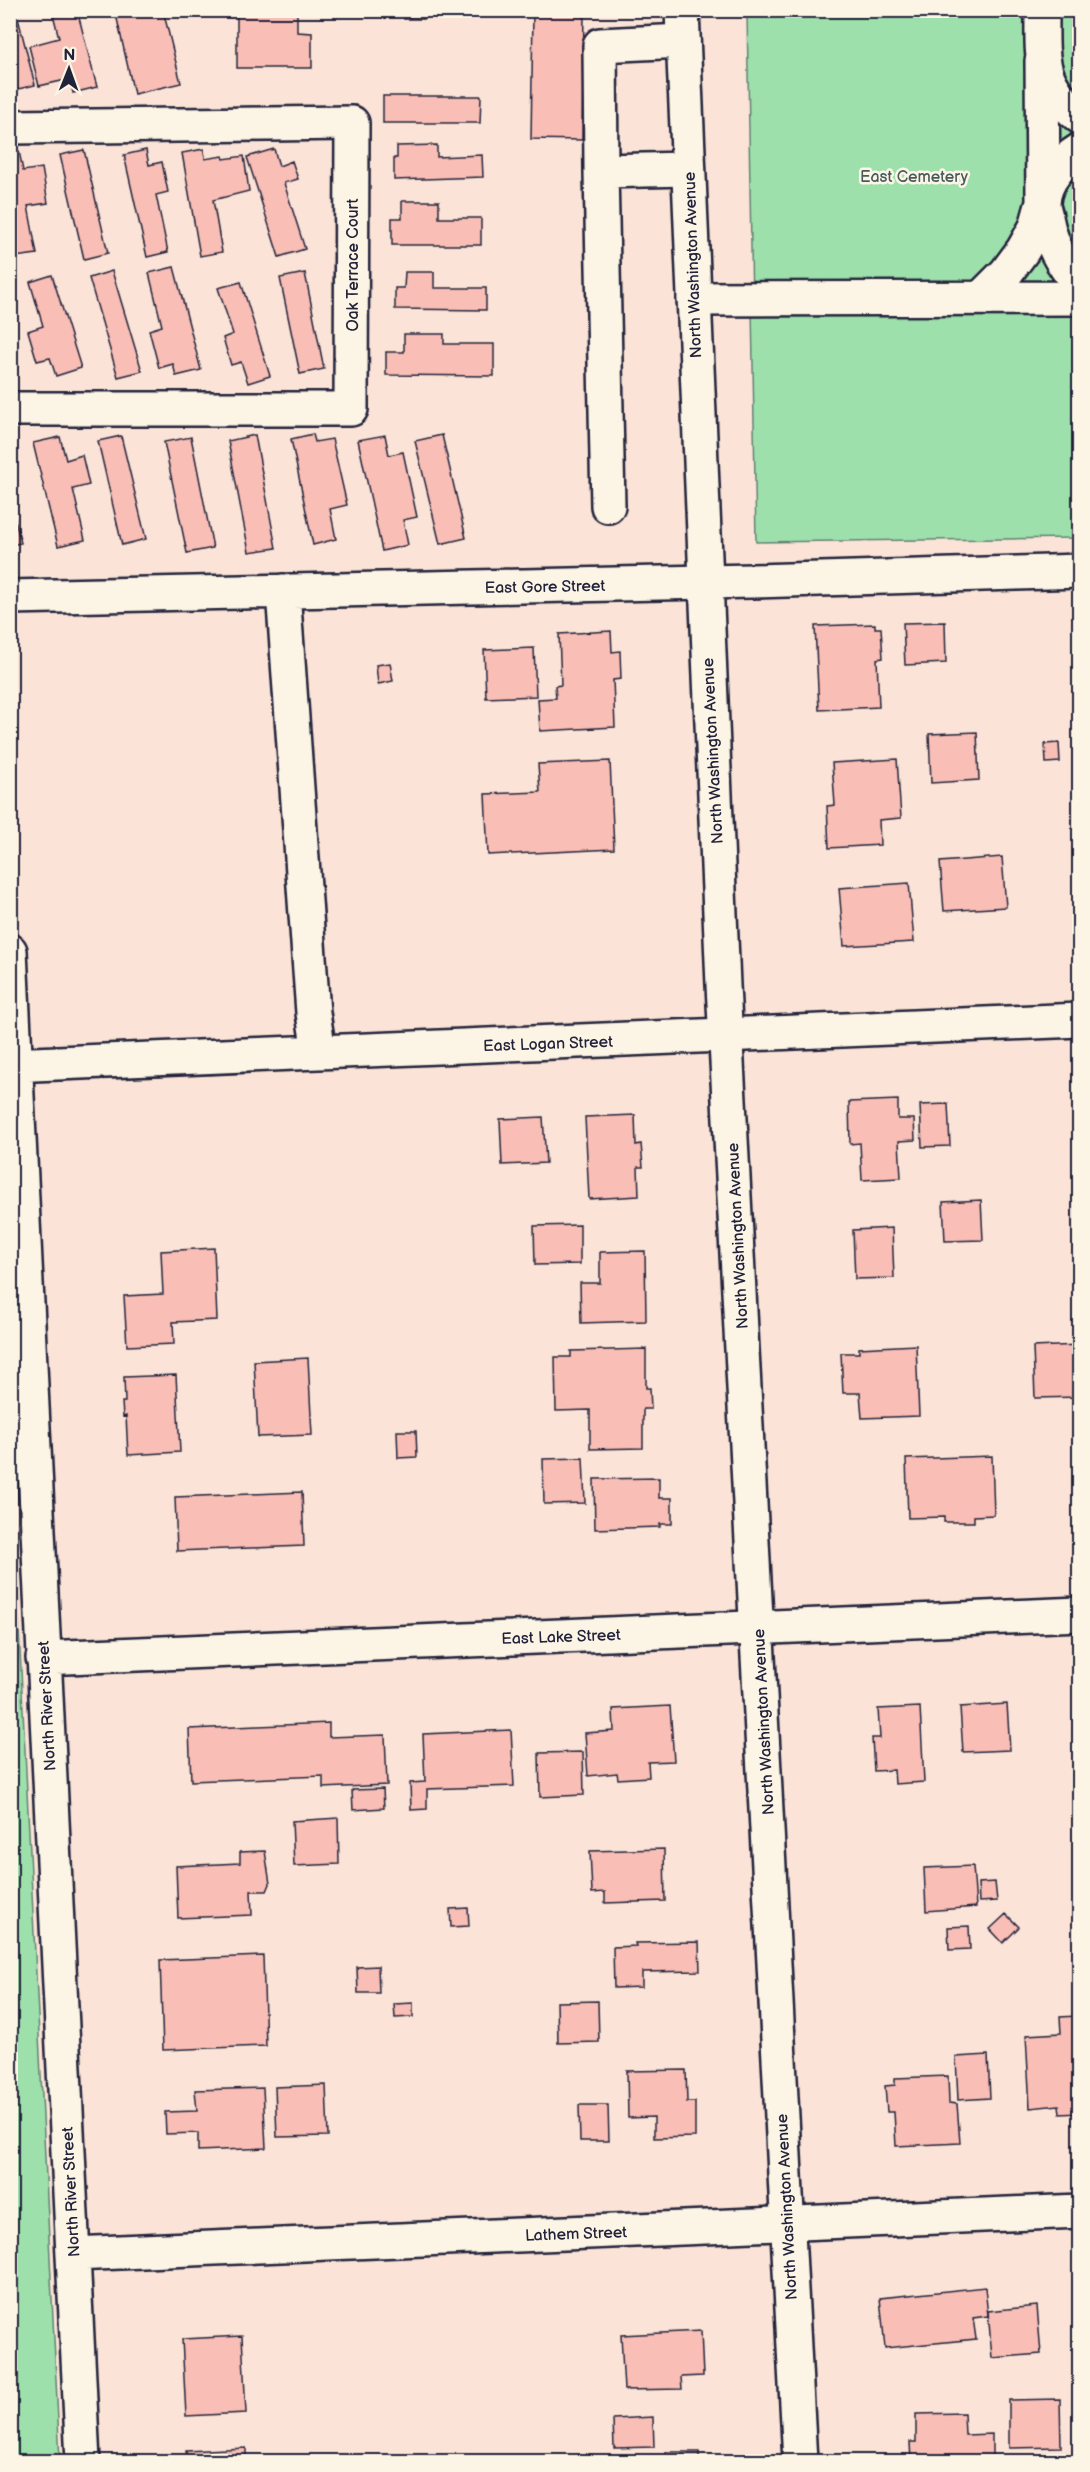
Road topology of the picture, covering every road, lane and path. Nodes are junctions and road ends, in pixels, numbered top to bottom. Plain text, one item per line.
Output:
1 (1042, 10) edge
2 (683, 26) edge
3 (1042, 61) junction
4 (1080, 117) edge
5 (10, 127) edge
6 (1080, 150) edge
7 (688, 169) junction
8 (601, 171) junction
9 (1043, 202) junction
10 (1080, 283) edge
11 (981, 298) junction
12 (1080, 298) edge
13 (694, 299) junction
14 (10, 410) edge
15 (608, 506) dead end
16 (1080, 571) edge
17 (705, 582) junction
18 (283, 591) junction
19 (10, 597) edge
20 (10, 951) edge
21 (1080, 1020) edge
22 (726, 1036) junction
23 (319, 1052) junction
24 (14, 1065) edge
25 (1080, 1614) edge
26 (758, 1628) junction
27 (43, 1658) junction
28 (1080, 2211) edge
29 (787, 2224) junction
30 (73, 2254) junction
31 (83, 2462) edge
32 (800, 2462) edge

1 - 3 street
2 - 7 street, North Washington Avenue
2 - 8 street
3 - 4 street
3 - 9 street
5 - 14 street, Oak Terrace Court
6 - 9 street
7 - 8 street
7 - 13 street, North Washington Avenue
8 - 15 street
9 - 10 street
9 - 11 street
11 - 12 street
11 - 13 street
13 - 17 street, North Washington Avenue
16 - 17 street, East Gore Street
17 - 18 street, East Gore Street
17 - 22 street, North Washington Avenue
18 - 19 street, East Gore Street
18 - 23 street
20 - 24 street, North River Street
21 - 22 street, East Logan Street
22 - 23 street, East Logan Street
22 - 26 street, North Washington Avenue
23 - 24 street, East Logan Street
24 - 27 street, North River Street
25 - 26 street, East Lake Street
26 - 27 street, East Lake Street
26 - 29 street, North Washington Avenue
27 - 30 street, North River Street
28 - 29 street, Lathem Street
29 - 30 street, Lathem Street
29 - 32 street, North Washington Avenue
30 - 31 street, North River Street

